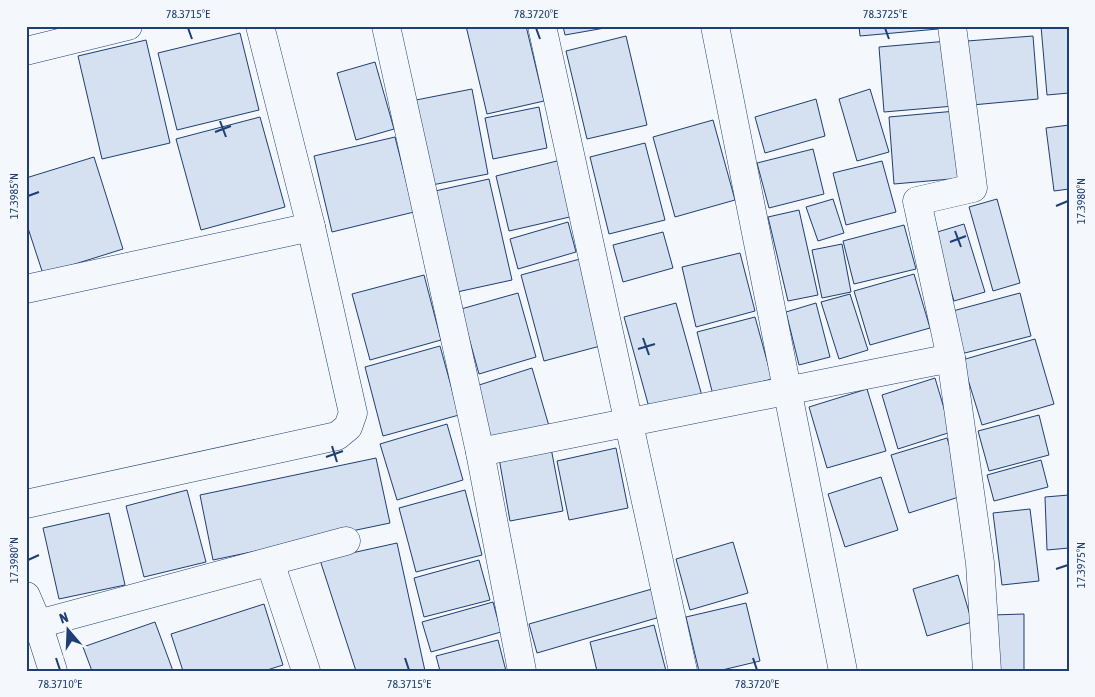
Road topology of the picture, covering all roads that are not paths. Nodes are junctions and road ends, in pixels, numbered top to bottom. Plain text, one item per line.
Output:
1 (128, 26) edge
2 (260, 26) edge
3 (386, 26) edge
4 (542, 26) edge
5 (715, 26) edge
6 (952, 26) edge
7 (26, 51) edge
8 (311, 227) junction
9 (26, 289) edge
10 (951, 358) junction
11 (788, 391) junction
12 (629, 423) junction
13 (480, 452) junction
14 (26, 504) edge
15 (346, 541) dead end
16 (270, 562) junction
17 (26, 596) edge
18 (38, 624) junction
19 (53, 671) edge
20 (306, 671) edge
21 (522, 671) edge
22 (683, 671) edge
23 (843, 671) edge
24 (987, 671) edge

1 - 7 street
2 - 8 street
3 - 13 street
4 - 12 street
5 - 11 street
6 - 10 street
8 - 9 street
8 - 14 street
10 - 11 street
10 - 24 street
11 - 12 street
11 - 23 street
12 - 13 street
12 - 22 street
13 - 21 street
15 - 16 street
16 - 18 street
16 - 20 street
17 - 18 street
18 - 19 street

